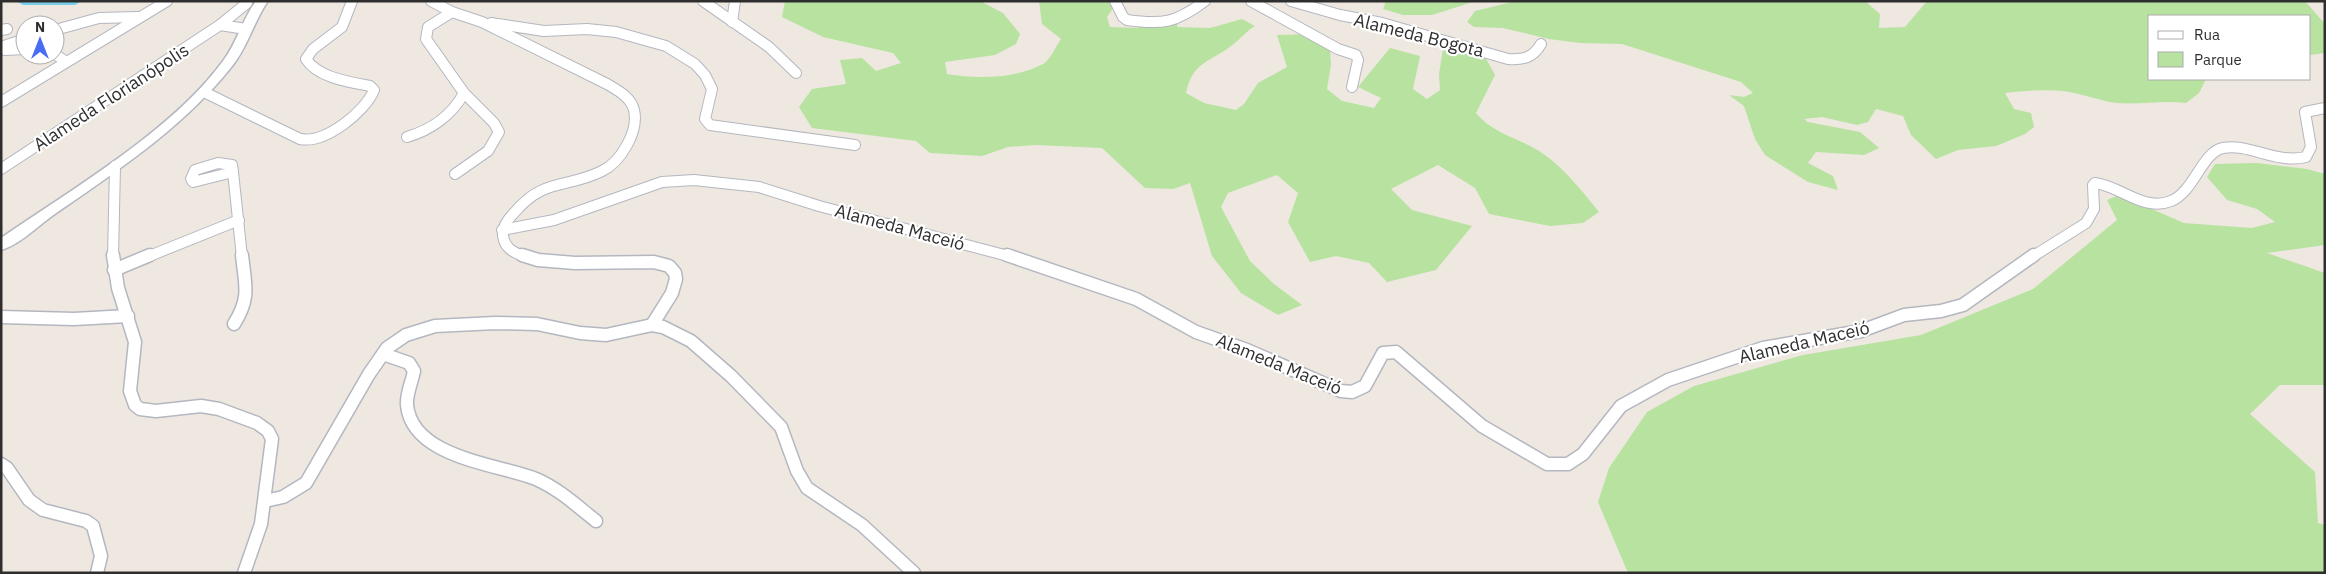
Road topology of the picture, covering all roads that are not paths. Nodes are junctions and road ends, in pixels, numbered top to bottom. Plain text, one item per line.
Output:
1 (167, 1) edge
2 (352, 1) edge
3 (431, 1) edge
4 (703, 1) edge
5 (735, 1) edge
6 (1116, 1) edge
7 (1205, 1) edge
8 (1251, 1) edge
9 (1292, 1) edge
10 (252, 2) edge
11 (452, 12) junction
12 (139, 17) junction
13 (482, 22) junction
14 (732, 22) junction
15 (220, 25) junction
16 (65, 27) edge
17 (246, 29) junction
18 (15, 43) edge
19 (1541, 44) dead end
20 (1, 47) edge
21 (15, 50) edge
22 (1, 51) edge
23 (66, 62) joint
24 (796, 73) dead end
25 (1352, 87) dead end
26 (204, 92) junction
27 (464, 93) junction
28 (1, 102) edge
29 (2325, 108) edge
30 (407, 137) dead end
31 (855, 145) dead end
32 (115, 166) junction
33 (1, 168) edge
34 (233, 172) dead end
35 (455, 174) dead end
36 (239, 220) junction
37 (502, 230) junction
38 (1, 245) edge
39 (114, 270) junction
40 (128, 316) junction
41 (3, 318) edge
42 (234, 324) dead end
43 (652, 325) junction
44 (383, 354) junction
45 (1, 464) edge
46 (265, 500) junction
47 (596, 521) dead end
48 (97, 573) edge
49 (244, 573) edge
50 (914, 573) edge

1 - 12 street
2 - 26 street
3 - 11 street
4 - 14 street
5 - 14 street
6 - 7 street
8 - 25 street
9 - 19 street, Alameda Bogota
10 - 15 street, Alameda Florianópolis
10 - 17 street
11 - 13 street
11 - 27 street
12 - 16 street
12 - 23 street
13 - 31 street
13 - 37 street
14 - 24 street
15 - 17 street
15 - 33 street, Alameda Florianópolis
17 - 26 street
18 - 20 street
21 - 22 street
23 - 28 street
26 - 32 street
27 - 30 street
27 - 35 street
29 - 37 street, Alameda Maceió
32 - 38 street
32 - 39 street
34 - 36 street
36 - 39 street
36 - 42 street
37 - 43 street
39 - 40 street
40 - 41 street
40 - 46 street
43 - 44 street
43 - 50 street
44 - 46 street
44 - 47 street
45 - 48 street
46 - 49 street

